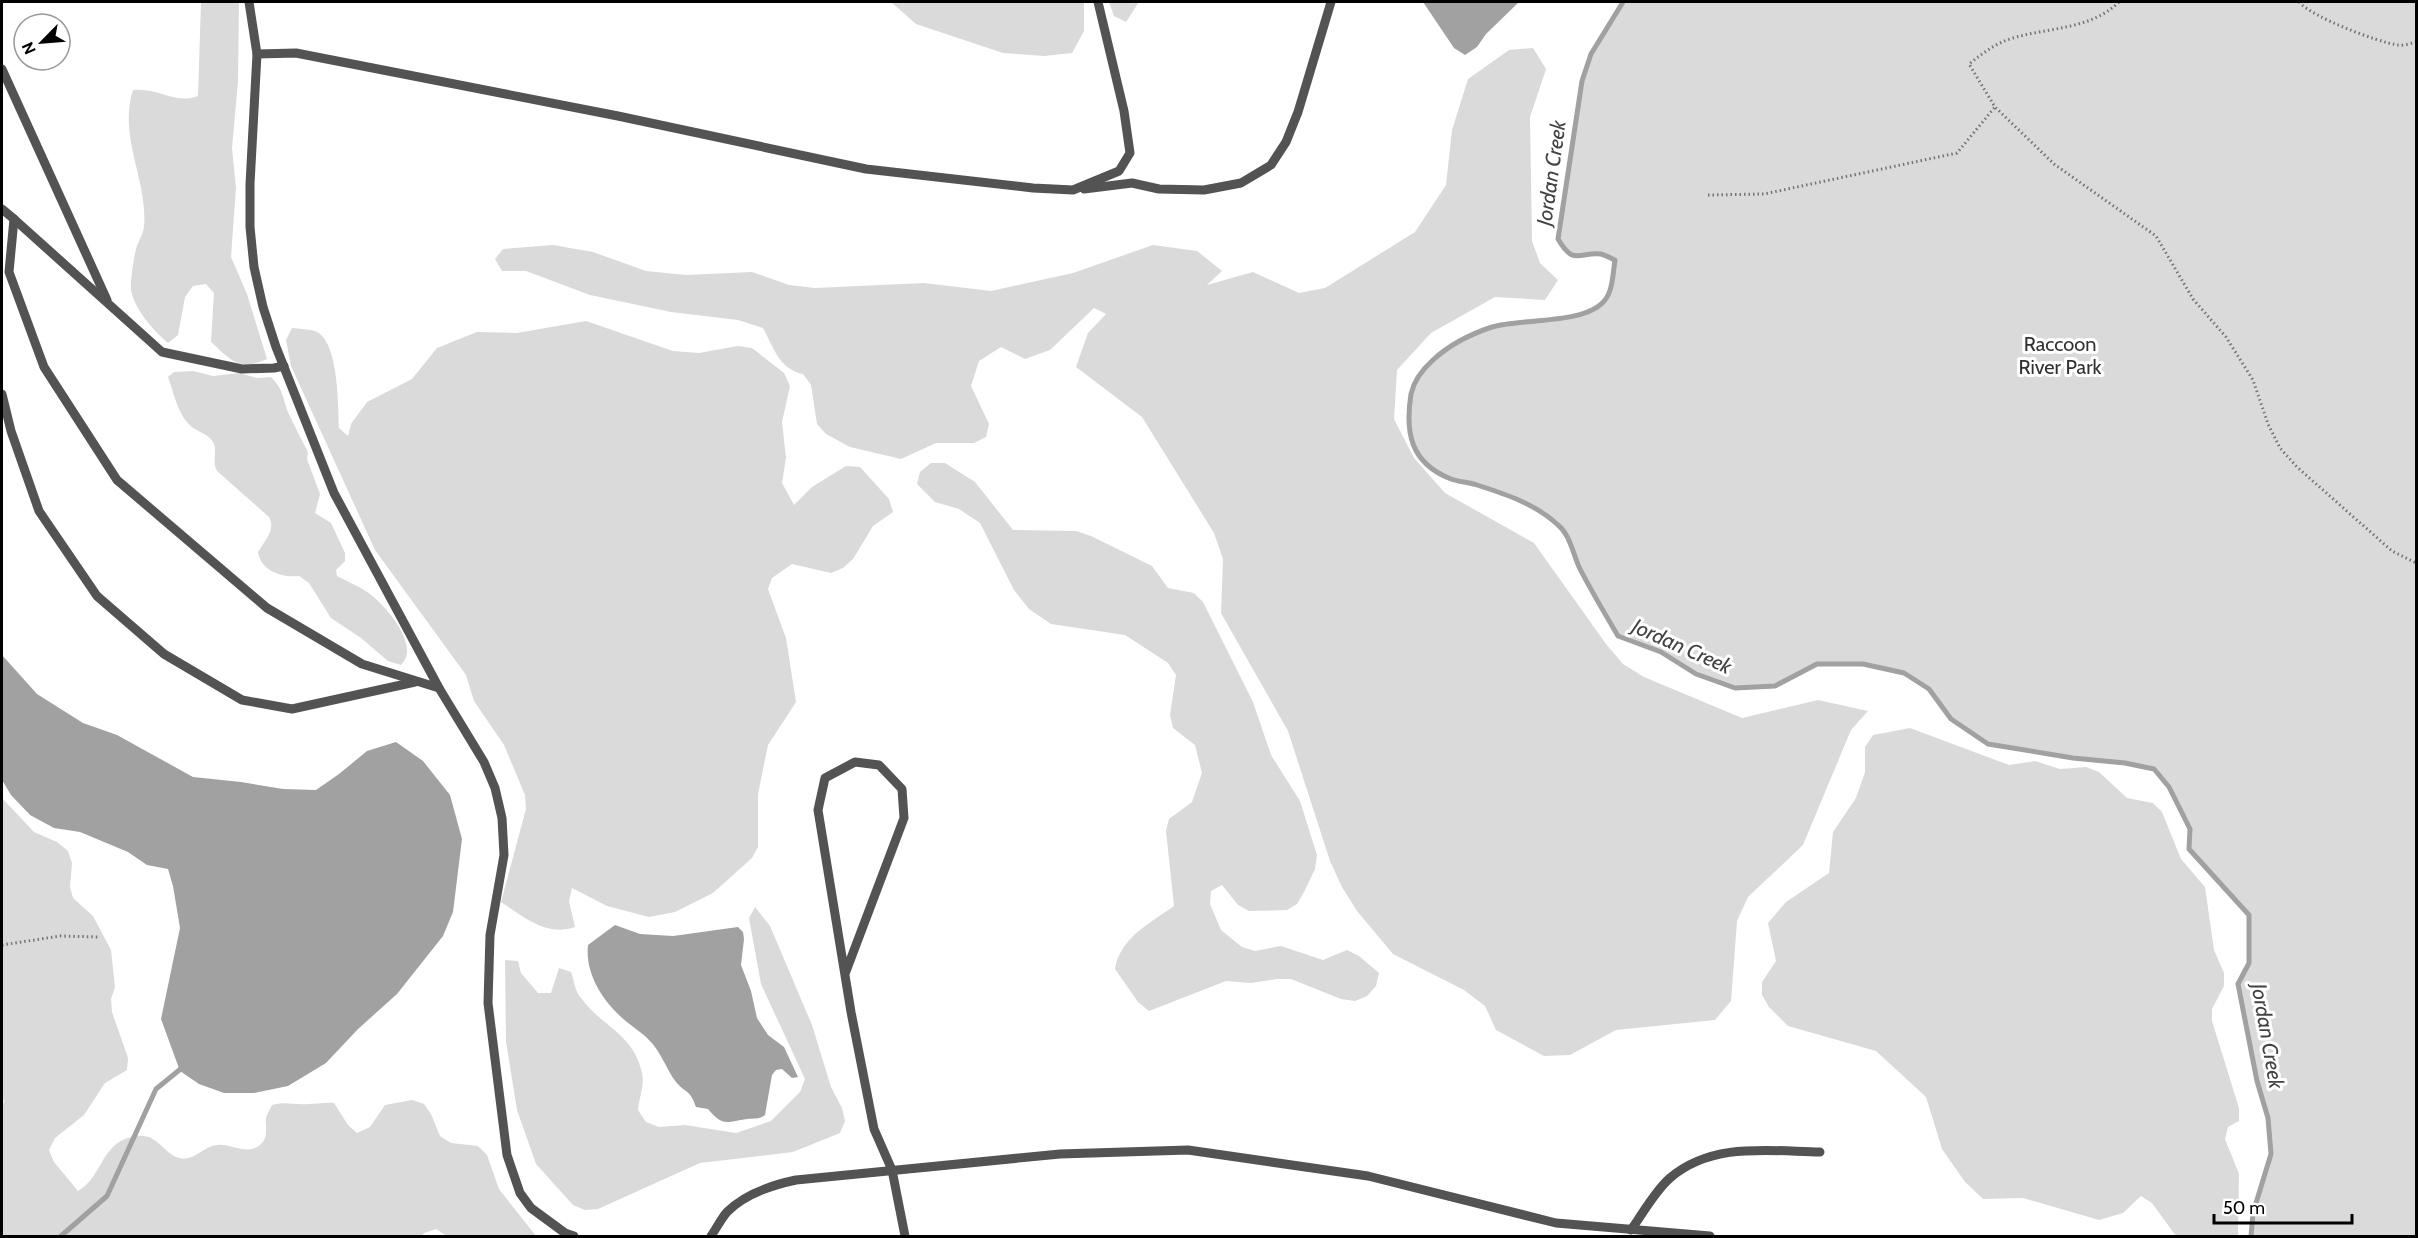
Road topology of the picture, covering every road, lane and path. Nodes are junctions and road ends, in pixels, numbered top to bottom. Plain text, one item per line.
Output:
1 (249, 2) edge
2 (1098, 2) edge
3 (1331, 2) edge
4 (2119, 2) edge
5 (2299, 2) edge
6 (2416, 42) edge
7 (257, 54) junction
8 (2, 69) edge
9 (1995, 107) junction
10 (1073, 190) junction
11 (1708, 195) dead end
12 (2, 209) edge
13 (14, 219) junction
14 (110, 305) junction
15 (284, 366) junction
16 (2, 394) edge
17 (2416, 563) edge
18 (417, 681) junction
19 (438, 688) junction
20 (99, 937) dead end
21 (2, 945) edge
22 (845, 974) junction
23 (1820, 1152) dead end
24 (892, 1170) junction
25 (1631, 1230) junction
26 (574, 1236) edge
27 (711, 1236) edge
28 (905, 1236) edge
29 (1688, 1236) edge
30 (1710, 1236) edge

1 - 7 lane
2 - 10 lane
3 - 10 lane
4 - 9 path
5 - 6 path
7 - 10 lane
7 - 15 lane
8 - 14 lane
9 - 11 path
9 - 17 path
12 - 13 lane
13 - 14 lane
13 - 18 lane
14 - 15 lane
15 - 19 lane
16 - 18 lane
18 - 19 lane
19 - 26 lane
20 - 21 path
22 - 22 lane
22 - 24 lane
23 - 25 lane
24 - 25 lane
24 - 27 lane
24 - 28 lane
25 - 29 lane
29 - 30 lane

